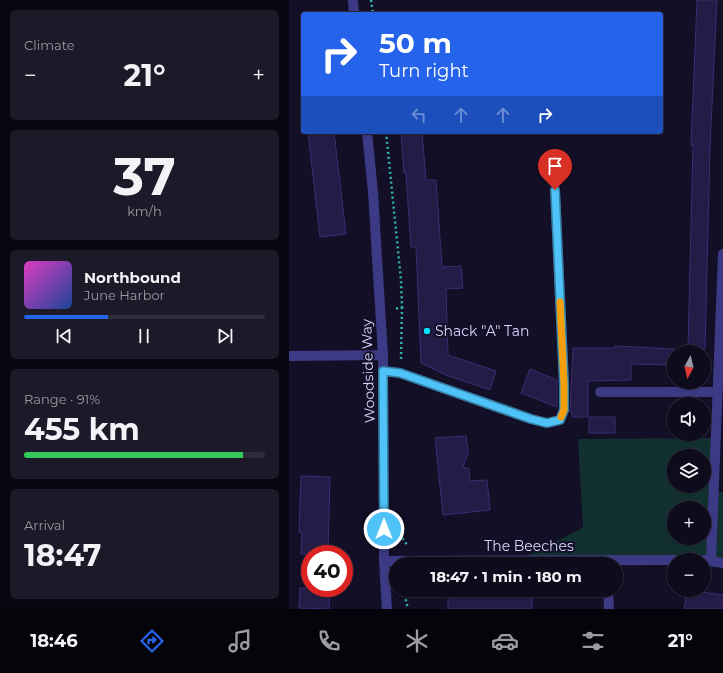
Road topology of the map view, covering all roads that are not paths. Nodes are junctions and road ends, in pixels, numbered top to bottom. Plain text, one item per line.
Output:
1 (353, 0) edge
2 (354, 12) edge
3 (367, 134) edge
4 (555, 190) dead end
5 (723, 254) edge
6 (383, 355) junction
7 (289, 356) edge
8 (383, 371) junction
9 (600, 392) dead end
10 (717, 392) junction
11 (708, 553) edge
12 (667, 560) edge
13 (384, 561) junction
14 (389, 561) edge
15 (711, 561) edge
16 (623, 562) edge
17 (723, 563) edge
18 (608, 597) edge
19 (387, 609) edge
20 (609, 609) edge

1 - 2 street
3 - 6 street, Woodside Way
4 - 8 street
5 - 10 street
6 - 7 street
6 - 8 street, Woodside Way
8 - 13 street, Woodside Way
9 - 10 street
10 - 11 street
12 - 16 street, The Beeches
13 - 14 street, The Beeches
13 - 19 street, Woodside Way
15 - 17 street
18 - 20 street

